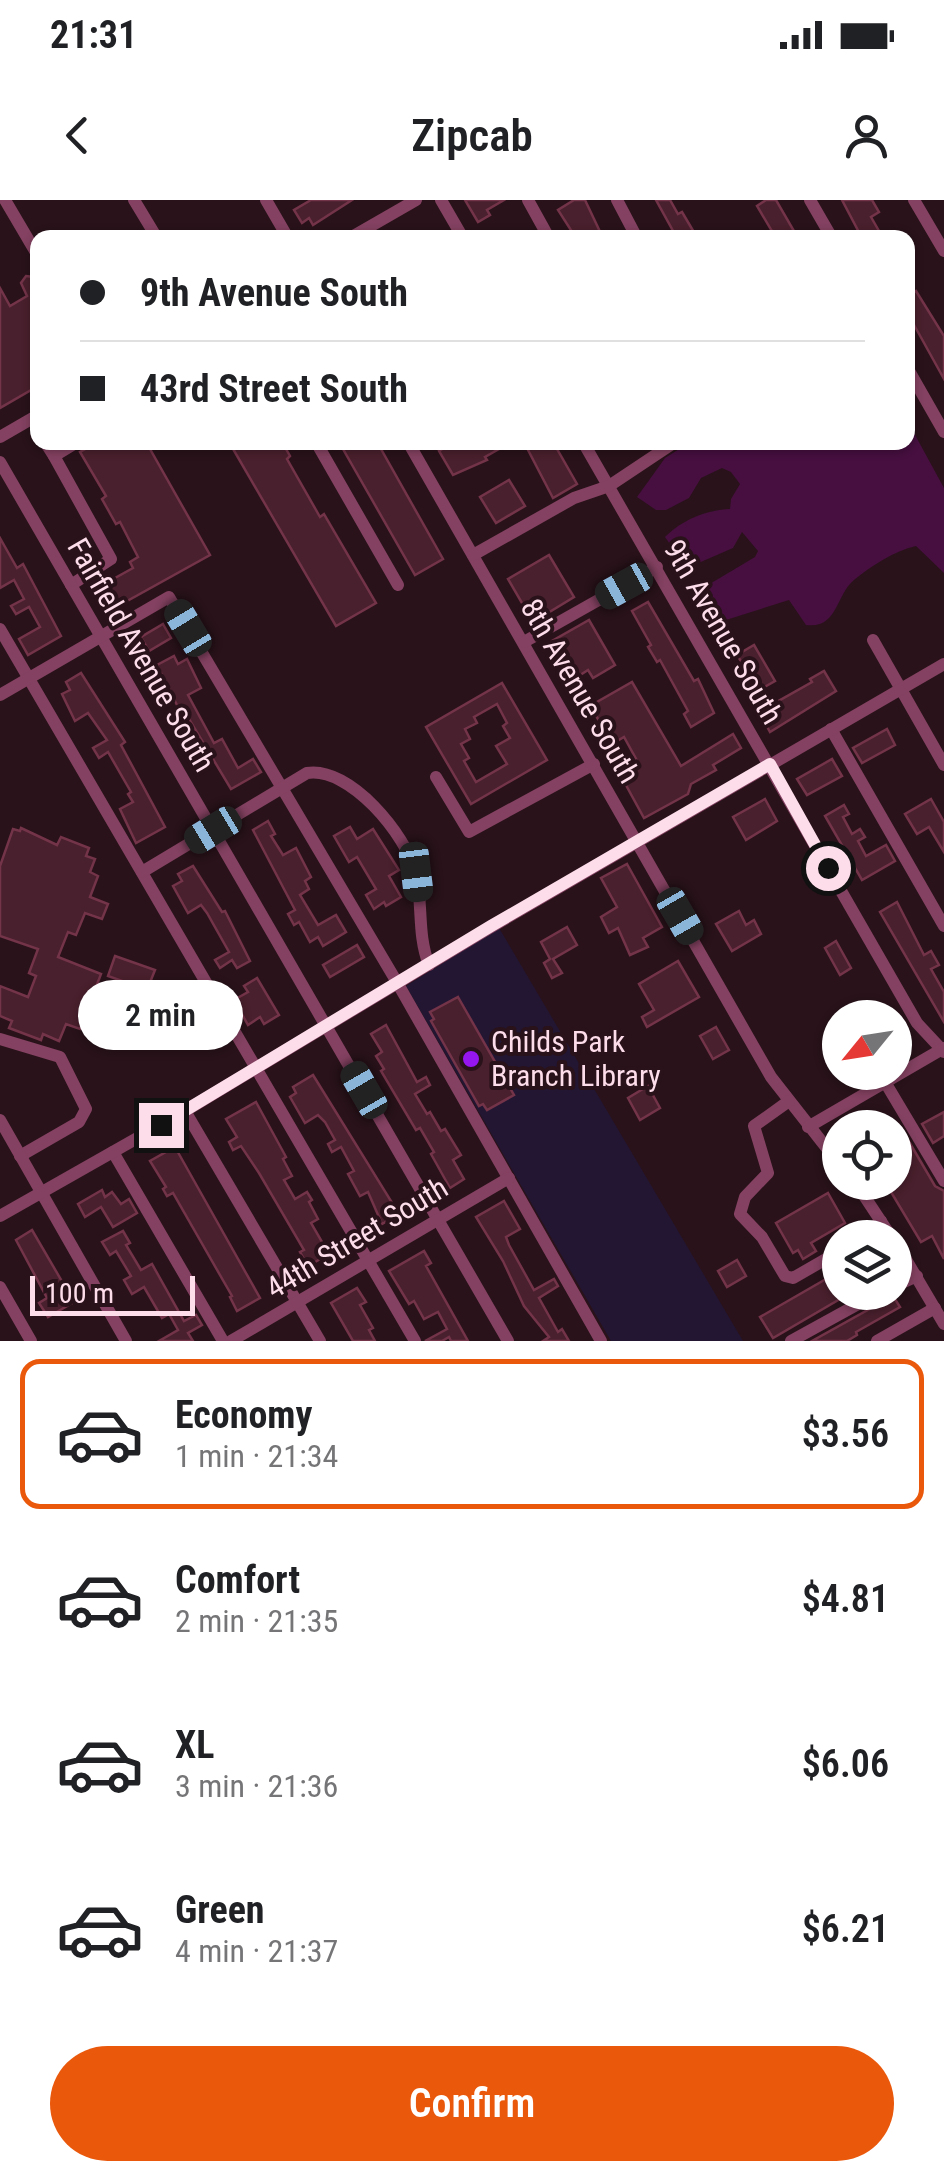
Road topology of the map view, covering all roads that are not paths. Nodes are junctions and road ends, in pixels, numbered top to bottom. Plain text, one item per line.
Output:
1 (5, 200) edge
2 (134, 200) edge
3 (266, 200) edge
4 (416, 200) edge
5 (441, 200) edge
6 (528, 200) edge
7 (616, 200) edge
8 (810, 200) edge
9 (914, 200) edge
10 (152, 230) edge
11 (283, 230) edge
12 (364, 230) edge
13 (458, 230) edge
14 (545, 230) edge
15 (633, 230) edge
16 (827, 230) edge
17 (30, 242) edge
18 (944, 252) edge
19 (915, 381) edge
20 (30, 424) edge
21 (944, 432) edge
22 (0, 437) edge
23 (50, 450) edge
24 (64, 450) edge
25 (321, 450) edge
26 (413, 450) edge
27 (588, 450) edge
28 (663, 450) edge
29 (54, 456) junction
30 (0, 462) edge
31 (609, 486) junction
32 (473, 555) junction
33 (657, 567) junction
34 (71, 585) junction
35 (398, 585) dead end
36 (0, 629) edge
37 (100, 636) junction
38 (873, 640) dead end
39 (524, 642) junction
40 (944, 664) edge
41 (28, 678) junction
42 (900, 690) junction
43 (0, 695) edge
44 (831, 729) junction
45 (594, 764) junction
46 (770, 764) junction
47 (944, 764) edge
48 (436, 777) dead end
49 (283, 788) junction
50 (213, 830) junction
51 (638, 840) junction
52 (142, 872) junction
53 (944, 926) edge
54 (429, 965) junction
55 (398, 984) junction
56 (326, 1026) junction
57 (0, 1039) edge
58 (943, 1050) edge
59 (912, 1067) edge
60 (256, 1069) junction
61 (872, 1090) edge
62 (891, 1090) edge
63 (789, 1101) junction
64 (186, 1112) junction
65 (0, 1120) edge
66 (808, 1127) junction
67 (822, 1143) edge
68 (113, 1152) junction
69 (20, 1156) junction
70 (509, 1178) junction
71 (944, 1181) edge
72 (40, 1192) junction
73 (0, 1216) edge
74 (438, 1219) junction
75 (368, 1260) junction
76 (822, 1261) edge
77 (912, 1269) edge
78 (916, 1276) junction
79 (912, 1278) edge
80 (0, 1287) edge
81 (297, 1302) junction
82 (935, 1308) junction
83 (847, 1310) edge
84 (944, 1324) edge
85 (31, 1341) edge
86 (126, 1341) edge
87 (223, 1341) edge
88 (232, 1341) edge
89 (320, 1341) edge
90 (416, 1341) edge
91 (508, 1341) edge
92 (600, 1341) edge
93 (791, 1341) edge
94 (877, 1341) edge

1 - 17 street
2 - 10 street
3 - 11 street
4 - 12 street
5 - 13 street
6 - 14 street
7 - 15 street
8 - 16 street
9 - 18 street
19 - 21 street
20 - 22 street
23 - 29 street
24 - 29 street
25 - 35 street
26 - 32 street, 8th Avenue South
27 - 31 street, 9th Avenue South
28 - 31 street
29 - 34 street
30 - 34 street, Fairfield Avenue South
31 - 32 street
31 - 33 street, 9th Avenue South
32 - 39 street, 8th Avenue South
33 - 39 street
33 - 46 street, 9th Avenue South
34 - 37 street, Fairfield Avenue South
36 - 41 street
37 - 41 street
37 - 49 street
37 - 50 street, Fairfield Avenue South
38 - 42 street
39 - 45 street, 8th Avenue South
40 - 42 street
41 - 43 street
41 - 52 street
42 - 44 street
42 - 47 street
44 - 46 street
44 - 53 street
45 - 48 street
45 - 51 street, 8th Avenue South
46 - 51 street
46 - 58 street, 9th Avenue South
49 - 50 street
49 - 54 street
49 - 55 street
50 - 52 street
50 - 56 street, Fairfield Avenue South
51 - 54 street
51 - 63 street, 8th Avenue South
52 - 60 street
54 - 55 street
55 - 56 street
55 - 70 street
56 - 60 street
56 - 74 street, Fairfield Avenue South
57 - 69 street
58 - 59 street
60 - 64 street
60 - 75 street
61 - 66 street
62 - 71 street
63 - 66 street, 8th Avenue South
63 - 76 street
64 - 68 street
64 - 81 street
65 - 69 street
66 - 67 street, 8th Avenue South
68 - 72 street
68 - 87 street
69 - 72 street
70 - 74 street, 44th Street South
70 - 92 street
72 - 73 street
72 - 86 street
74 - 75 street, 44th Street South
74 - 91 street, Fairfield Avenue South
75 - 81 street, 44th Street South
75 - 90 street
77 - 78 street
78 - 79 street
78 - 82 street
80 - 85 street
81 - 88 street, 44th Street South
81 - 89 street
82 - 84 street
82 - 94 street
83 - 93 street

